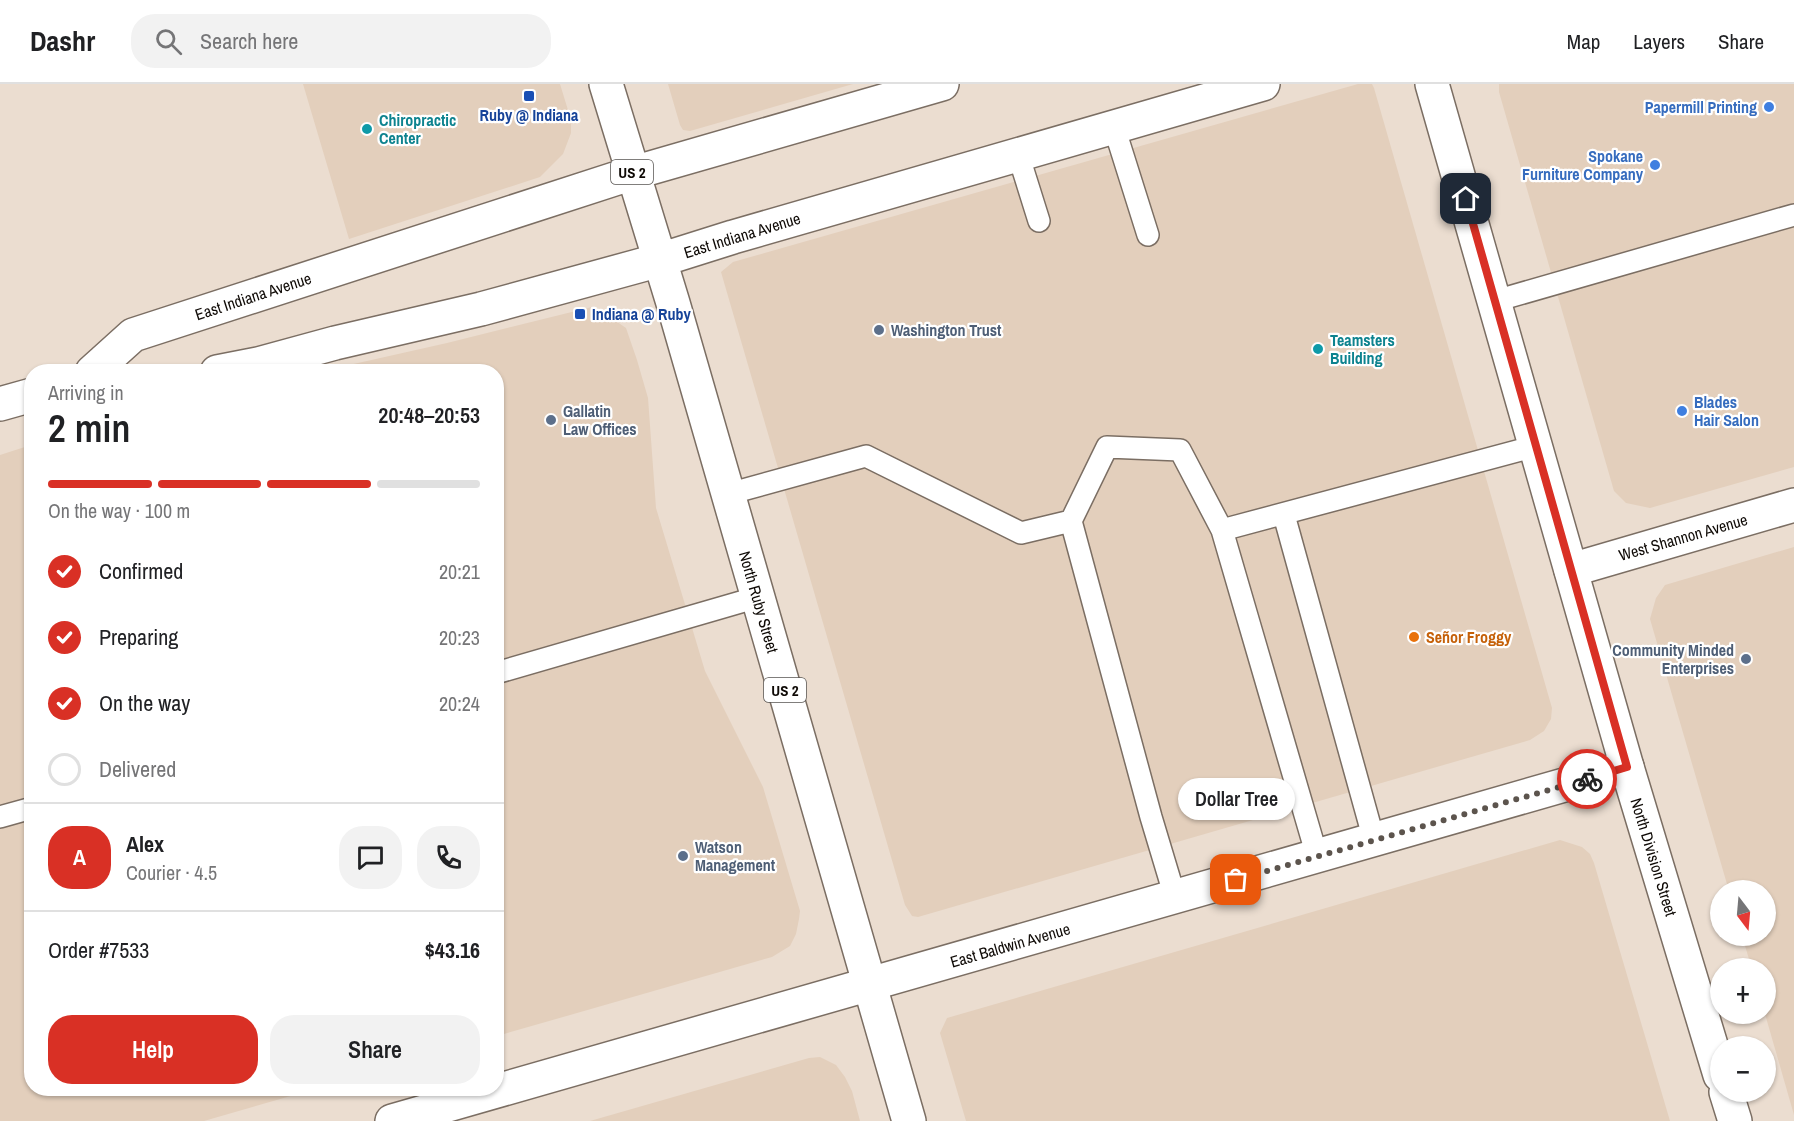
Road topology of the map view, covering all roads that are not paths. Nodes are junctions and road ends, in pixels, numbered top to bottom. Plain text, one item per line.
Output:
1 (606, 84) edge
2 (942, 84) edge
3 (1263, 84) edge
4 (1432, 84) edge
5 (1114, 127) junction
6 (1018, 154) junction
7 (633, 173) junction
8 (1794, 215) edge
9 (1039, 221) dead end
10 (1148, 235) dead end
11 (660, 260) junction
12 (1495, 301) junction
13 (101, 364) edge
14 (258, 364) edge
15 (24, 397) edge
16 (0, 404) edge
17 (1536, 446) junction
18 (728, 494) junction
19 (1794, 505) edge
20 (1284, 515) junction
21 (1071, 521) junction
22 (1222, 530) junction
23 (1571, 570) junction
24 (758, 597) junction
25 (504, 671) edge
26 (1627, 767) junction
27 (24, 810) edge
28 (0, 817) edge
29 (1374, 840) junction
30 (1317, 856) junction
31 (1175, 897) junction
32 (872, 985) junction
33 (1710, 1042) edge
34 (504, 1089) edge
35 (480, 1096) edge
36 (1729, 1102) edge
37 (392, 1121) edge
38 (909, 1121) edge
39 (1734, 1121) edge

1 - 7 main road, North Ruby Street / US 2
2 - 7 main road, East Indiana Avenue
3 - 5 main road, East Indiana Avenue
4 - 12 main road, North Division Street
5 - 6 main road, East Indiana Avenue
5 - 10 lane
6 - 9 lane
6 - 11 main road, East Indiana Avenue
7 - 11 main road, North Ruby Street / US 2
7 - 13 main road, East Indiana Avenue
8 - 12 lane
11 - 14 main road, East Indiana Avenue
11 - 18 main road, North Ruby Street / US 2
12 - 17 main road, North Division Street
15 - 16 main road
17 - 20 lane
17 - 23 main road, North Division Street
18 - 21 lane
18 - 24 main road, North Ruby Street / US 2
19 - 23 main road, West Shannon Avenue
20 - 22 lane
20 - 29 lane
21 - 22 lane
21 - 31 lane
22 - 30 lane
23 - 26 main road, North Division Street
24 - 25 lane
24 - 32 main road, North Ruby Street / US 2
26 - 29 main road, East Baldwin Avenue
26 - 33 main road, North Division Street
27 - 28 lane
29 - 30 main road, East Baldwin Avenue
30 - 31 main road, East Baldwin Avenue
31 - 32 main road, East Baldwin Avenue
32 - 34 main road, East Baldwin Avenue
32 - 38 main road, North Ruby Street / US 2
35 - 37 main road, East Baldwin Avenue
36 - 39 main road

